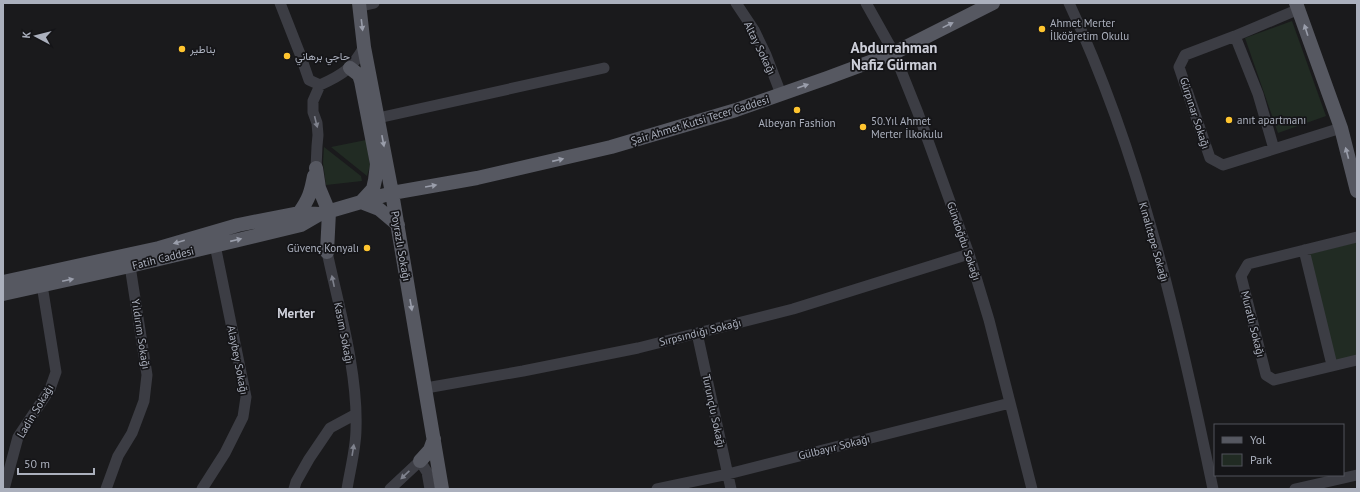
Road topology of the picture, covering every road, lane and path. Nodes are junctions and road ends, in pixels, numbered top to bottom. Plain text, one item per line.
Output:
1 (280, 3) edge
2 (374, 3) edge
3 (736, 3) edge
4 (866, 3) edge
5 (993, 3) edge
6 (1069, 3) edge
7 (359, 5) edge
8 (1298, 6) edge
9 (1235, 36) junction
10 (364, 47) junction
11 (894, 53) junction
12 (350, 68) junction
13 (604, 68) dead end
14 (320, 85) junction
15 (781, 94) junction
16 (378, 118) junction
17 (1341, 128) junction
18 (1274, 149) junction
19 (316, 168) junction
20 (1357, 191) edge
21 (392, 193) junction
22 (361, 202) junction
23 (299, 213) junction
24 (325, 213) junction
25 (398, 225) junction
26 (1357, 236) edge
27 (215, 245) junction
28 (1304, 250) junction
29 (327, 252) joint
30 (970, 254) junction
31 (130, 266) junction
32 (3, 282) edge
33 (42, 286) junction
34 (3, 294) edge
35 (697, 333) junction
36 (1357, 360) edge
37 (1332, 365) junction
38 (426, 388) junction
39 (1010, 403) junction
40 (356, 414) junction
41 (434, 438) junction
42 (420, 461) junction
43 (439, 472) junction
44 (728, 474) junction
45 (1357, 475) edge
46 (4, 489) edge
47 (106, 489) edge
48 (202, 489) edge
49 (294, 489) edge
50 (347, 489) edge
51 (390, 489) edge
52 (430, 489) edge
53 (442, 489) edge
54 (657, 489) edge
55 (731, 489) edge
56 (1032, 489) edge
57 (1213, 489) edge
58 (1295, 489) edge

1 - 14 street
2 - 7 street
3 - 15 street, Altay Sokağı
4 - 11 street, Gündoğdu Sokağı
11 -> 5 main road, Şair Ahmet Kutsi Tecer Caddesi
6 - 57 street, Kınalıtepe Sokağı
7 -> 10 main road, Poyrazlı Sokağı
8 - 9 street, Gürpınar Sokağı
17 -> 8 main road
9 - 18 street
9 - 18 street, Gürpınar Sokağı
10 - 12 street
10 - 16 main road, Poyrazlı Sokağı
15 -> 11 main road, Şair Ahmet Kutsi Tecer Caddesi
11 - 30 street, Gündoğdu Sokağı
12 - 14 street
12 - 22 main road
13 - 16 street
14 -> 19 street
21 -> 15 main road, Şair Ahmet Kutsi Tecer Caddesi
16 -> 21 main road, Poyrazlı Sokağı
17 - 18 street, Gürpınar Sokağı
20 -> 17 main road
19 - 23 main road
19 - 24 main road
21 - 22 main road, Fatih Caddesi
21 - 25 main road, Poyrazlı Sokağı
22 - 24 main road, Fatih Caddesi
22 - 25 main road
23 - 24 main road, Fatih Caddesi
23 -> 32 main road, Fatih Caddesi
27 -> 24 main road, Fatih Caddesi
24 - 29 main road
25 -> 38 main road, Poyrazlı Sokağı
26 - 28 street, Muratlı Sokağı
27 - 31 main road, Fatih Caddesi
27 - 48 street, Alaybey Sokağı
28 - 37 street
28 - 37 street, Muratlı Sokağı
40 -> 29 street, Kasım Sokağı
30 - 35 street, Sırpsındığı Sokağı
30 - 39 street, Gündoğdu Sokağı
33 -> 31 main road, Fatih Caddesi
31 - 47 street, Yıldırım Sokağı
33 - 34 main road, Fatih Caddesi
33 - 46 street, Ladin Sokağı
35 - 38 street, Sırpsındığı Sokağı
35 - 44 street, Turunçlu Sokağı
36 - 37 street, Muratlı Sokağı
38 - 41 main road, Poyrazlı Sokağı
39 - 44 street, Gülbayır Sokağı
39 - 56 street, Gündoğdu Sokağı
40 - 49 street
50 -> 40 street, Kasım Sokağı
41 - 42 main road
41 - 43 main road, Poyrazlı Sokağı
42 - 43 main road
42 -> 51 street
42 - 52 street
43 - 53 main road, Poyrazlı Sokağı
44 - 54 street, Gülbayır Sokağı
44 - 55 street, Turunçlu Sokağı
45 - 58 street

